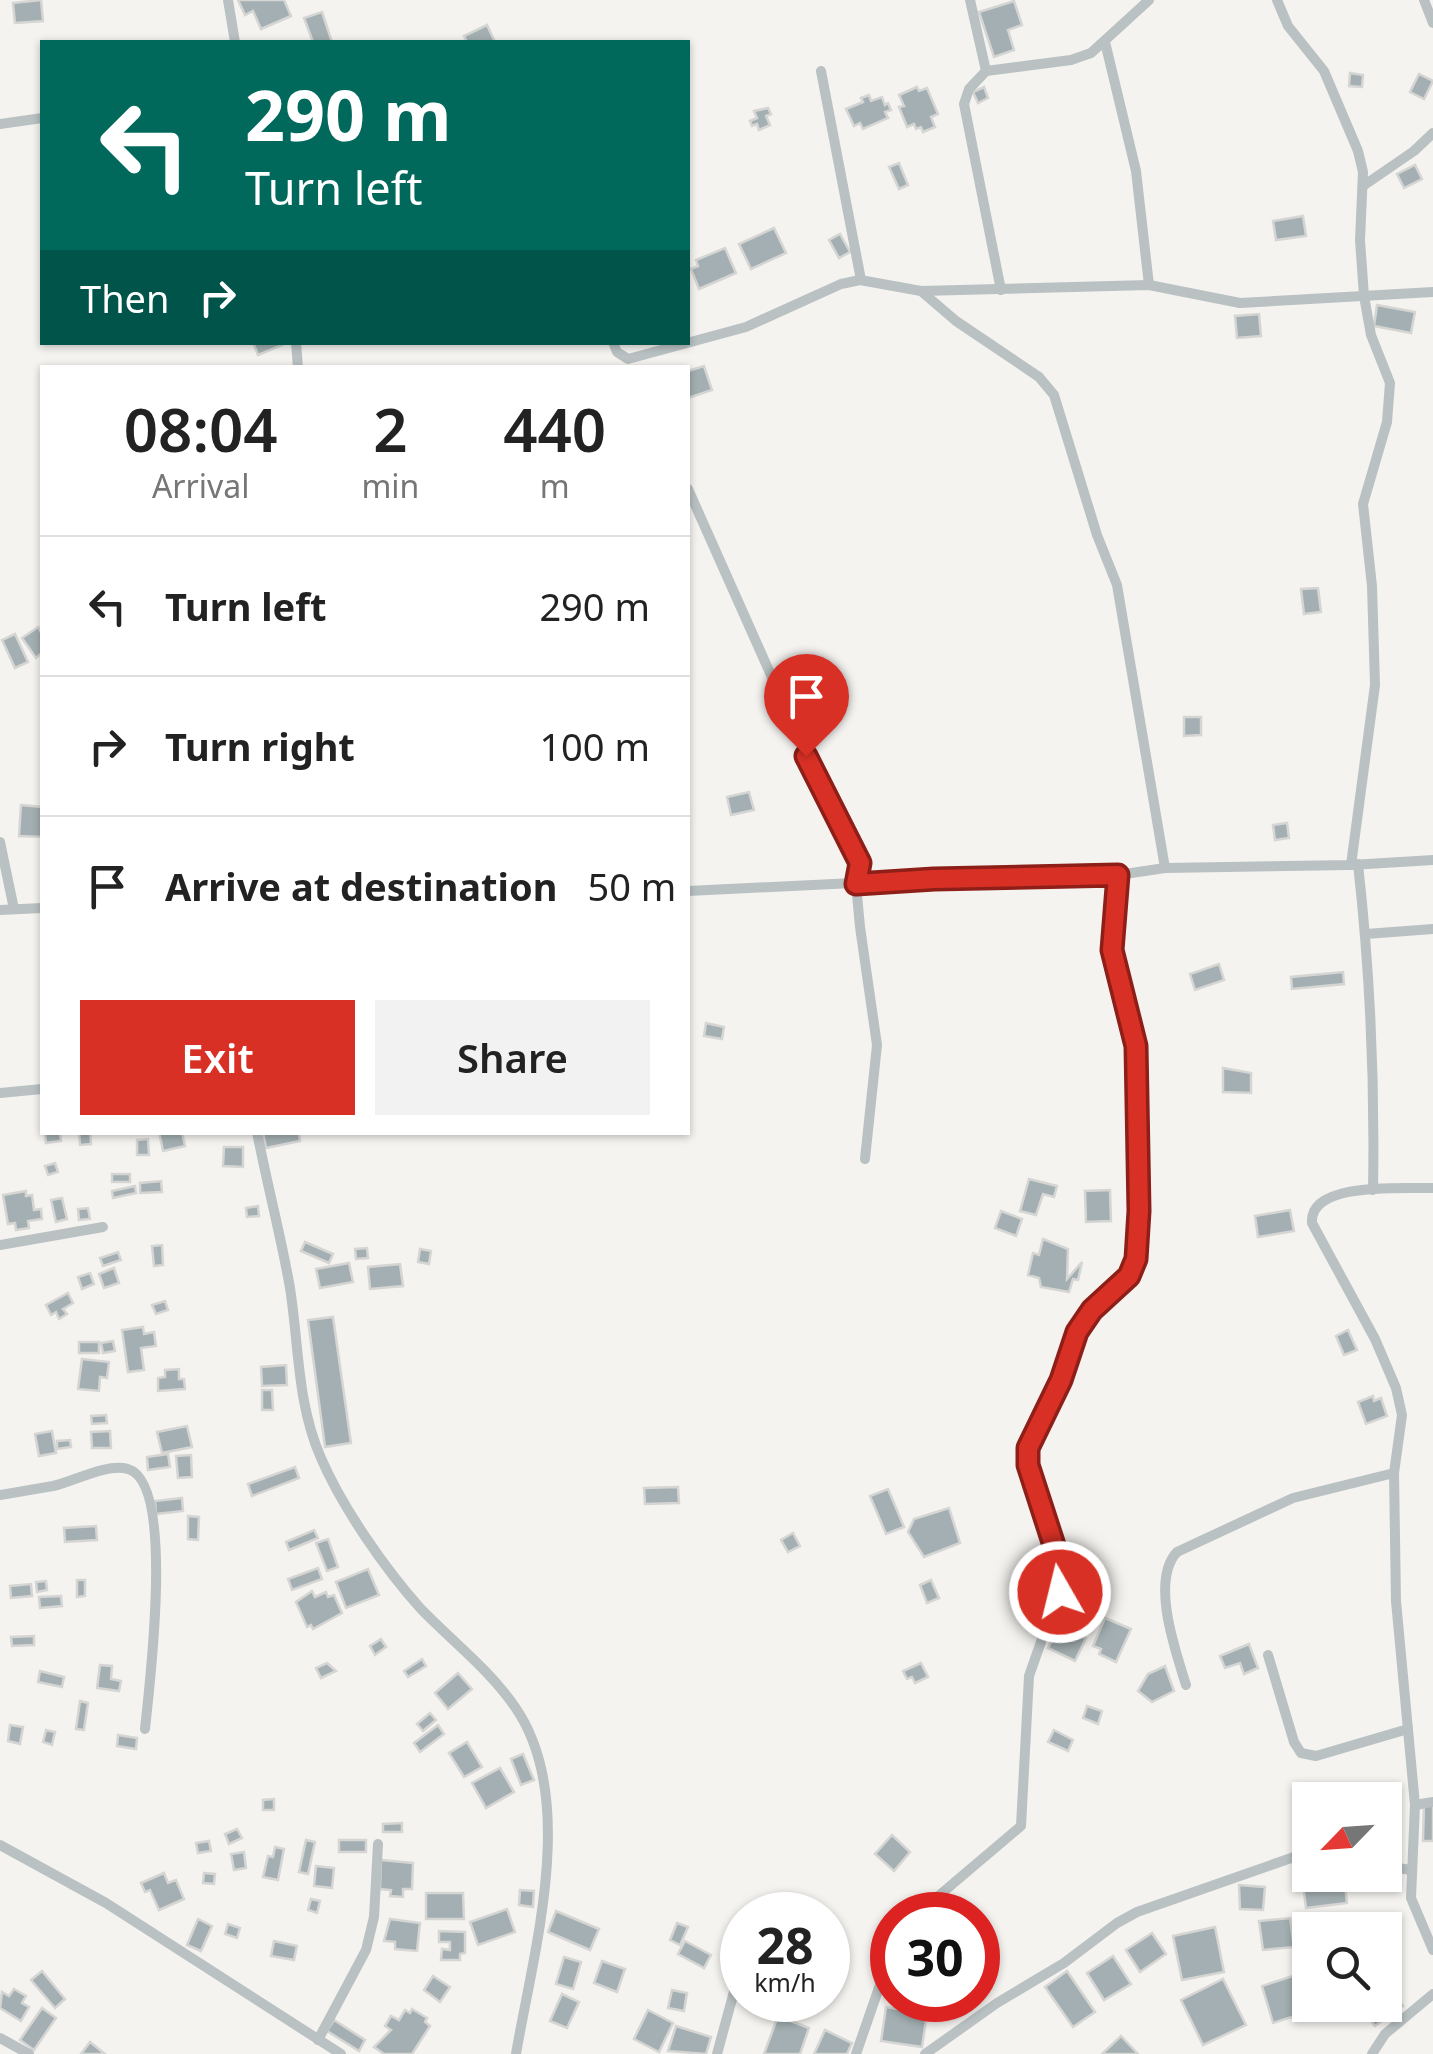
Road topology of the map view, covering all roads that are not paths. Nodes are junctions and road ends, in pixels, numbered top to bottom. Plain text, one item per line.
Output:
1 (228, 0) edge
2 (970, 0) edge
3 (1149, 0) edge
4 (1277, 0) edge
5 (1424, 0) edge
6 (1433, 23) edge
7 (234, 40) edge
8 (1105, 42) junction
9 (821, 71) dead end
10 (986, 71) junction
11 (40, 118) edge
12 (0, 124) edge
13 (1433, 133) edge
14 (1363, 186) junction
15 (860, 280) junction
16 (1150, 286) junction
17 (1001, 290) junction
18 (921, 292) junction
19 (1433, 292) edge
20 (1364, 296) junction
21 (614, 345) edge
22 (690, 345) edge
23 (690, 345) edge
24 (630, 364) edge
25 (690, 494) edge
26 (0, 842) edge
27 (1433, 860) edge
28 (1355, 864) junction
29 (1165, 868) junction
30 (1118, 875) junction
31 (856, 884) junction
32 (690, 891) edge
33 (40, 908) edge
34 (14, 909) junction
35 (0, 910) edge
36 (1433, 930) edge
37 (1366, 934) junction
38 (40, 1089) edge
39 (0, 1094) edge
40 (257, 1135) edge
41 (865, 1159) dead end
42 (1433, 1188) edge
43 (1372, 1190) junction
44 (103, 1227) dead end
45 (0, 1245) edge
46 (1394, 1473) junction
47 (0, 1495) edge
48 (1268, 1655) dead end
49 (1186, 1685) dead end
50 (145, 1729) dead end
51 (1408, 1729) junction
52 (1433, 1802) edge
53 (1415, 1804) junction
54 (0, 1844) edge
55 (378, 1844) dead end
56 (1292, 1858) edge
57 (1402, 1869) edge
58 (1411, 1870) junction
59 (943, 1892) edge
60 (1433, 1950) edge
61 (1433, 1994) edge
62 (870, 2014) edge
63 (726, 2022) edge
64 (0, 2038) edge
65 (318, 2040) junction
66 (29, 2054) edge
67 (341, 2054) edge
68 (516, 2054) edge
69 (717, 2054) edge
70 (856, 2054) edge
71 (925, 2054) edge
72 (1372, 2054) edge

1 - 7 street
2 - 10 street
3 - 8 street
4 - 14 street
5 - 6 street
8 - 10 street
8 - 16 street
9 - 15 street
10 - 17 street
11 - 12 street
13 - 14 street
14 - 20 street
15 - 18 street
15 - 22 street
16 - 17 street
16 - 20 street
17 - 18 street
18 - 29 street
19 - 20 street
20 - 28 street
21 - 24 street
23 - 24 street
25 - 31 street
26 - 34 street
27 - 28 street
28 - 29 street
28 - 37 street
29 - 30 street
30 - 31 street
30 - 59 street
31 - 32 street
31 - 41 street
33 - 34 street
34 - 35 street
36 - 37 street
37 - 43 street
38 - 39 street
40 - 68 street
42 - 43 street
43 - 46 street
44 - 45 street
46 - 49 street
46 - 51 street
47 - 50 street
48 - 51 street
51 - 53 street
52 - 53 street
53 - 58 street
54 - 65 street
55 - 65 street
56 - 71 street
57 - 58 street
58 - 60 street
61 - 72 street
62 - 70 street
63 - 69 street
64 - 66 street
65 - 67 street

